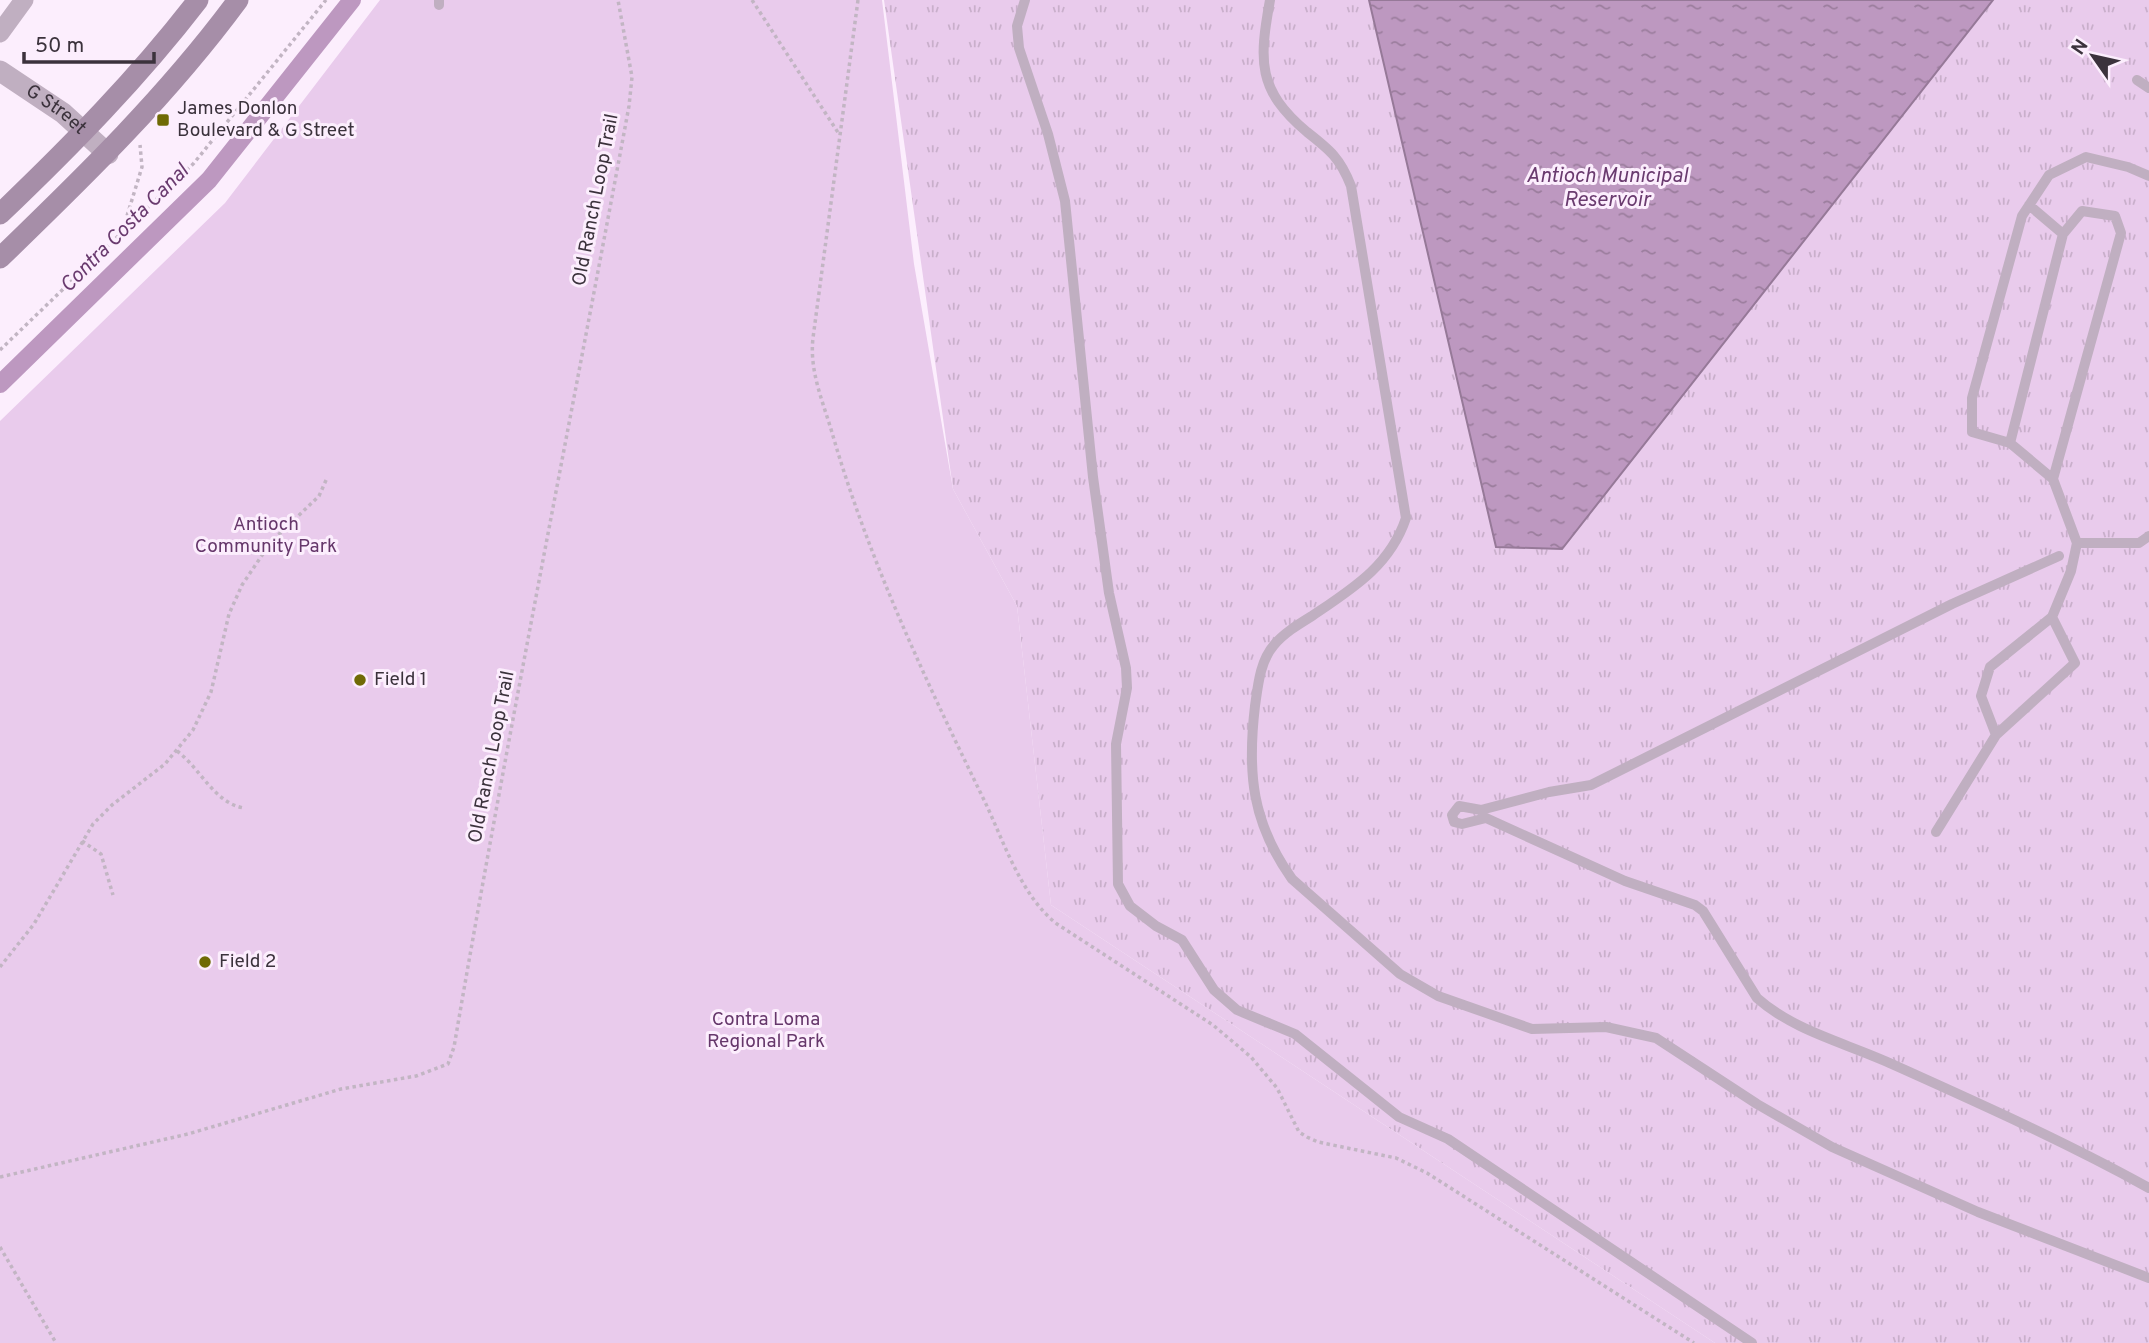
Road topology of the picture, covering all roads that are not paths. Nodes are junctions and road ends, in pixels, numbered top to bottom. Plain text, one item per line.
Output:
1 (24, 0) edge
2 (198, 0) edge
3 (239, 0) edge
4 (1025, 0) edge
5 (1270, 0) edge
6 (0, 33) edge
7 (0, 71) edge
8 (2137, 80) dead end
9 (2149, 88) edge
10 (85, 132) junction
11 (108, 154) junction
12 (2149, 176) edge
13 (2029, 205) junction
14 (0, 214) edge
15 (2063, 234) junction
16 (0, 258) edge
17 (2010, 443) junction
18 (2053, 479) junction
19 (2149, 536) edge
20 (2077, 543) junction
21 (2059, 556) dead end
22 (2052, 617) junction
23 (1996, 735) junction
24 (1936, 832) dead end
25 (2149, 1188) edge
26 (2149, 1278) edge
27 (1752, 1343) edge

1 - 6 street
2 - 10 main road
3 - 11 main road
4 - 27 lane
5 - 26 lane
7 - 10 street, G Street
8 - 9 lane
10 - 11 street, G Street
10 - 14 main road
11 - 16 main road
12 - 13 lane
13 - 15 lane
13 - 17 lane
15 - 17 lane
15 - 18 lane
17 - 18 lane
18 - 20 lane
19 - 20 lane
20 - 22 lane
21 - 25 lane
22 - 23 lane
22 - 23 lane
23 - 24 lane

